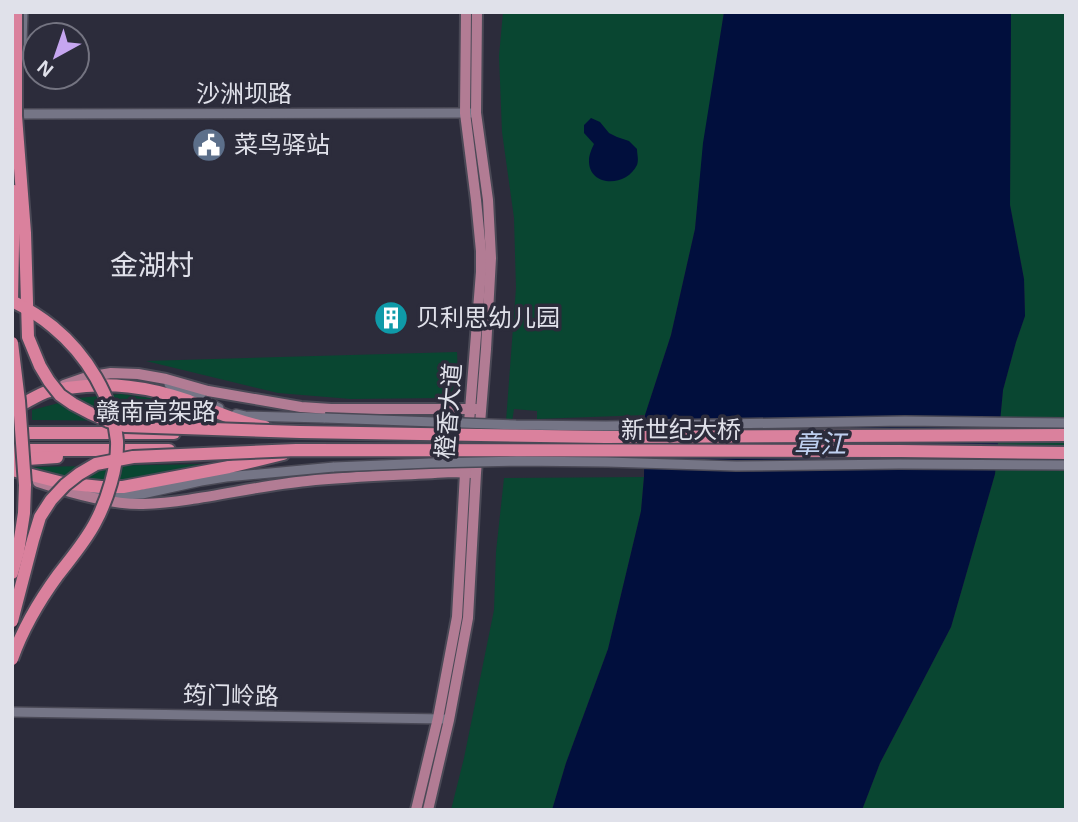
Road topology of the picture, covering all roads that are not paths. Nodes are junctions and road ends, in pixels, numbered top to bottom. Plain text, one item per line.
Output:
1 (15, 12) edge
2 (23, 12) edge
3 (466, 12) edge
4 (477, 14) edge
5 (12, 39) edge
6 (470, 113) junction
7 (16, 115) edge
8 (12, 198) edge
9 (12, 343) edge
10 (111, 373) junction
11 (48, 391) junction
12 (476, 409) junction
13 (12, 410) edge
14 (1066, 423) edge
15 (12, 424) edge
16 (300, 432) junction
17 (12, 433) edge
18 (124, 433) junction
19 (1066, 435) edge
20 (12, 450) edge
21 (135, 450) junction
22 (296, 450) junction
23 (1066, 453) edge
24 (12, 460) edge
25 (1066, 465) edge
26 (12, 472) edge
27 (471, 473) junction
28 (27, 479) junction
29 (12, 573) edge
30 (12, 621) edge
31 (12, 659) edge
32 (12, 712) edge
33 (444, 719) junction
34 (416, 810) edge
35 (428, 810) edge

1 - 5 main road
1 - 7 highway, bridge
2 - 7 street
3 - 6 main road, 橙香大道
4 - 6 main road, 橙香大道
6 - 7 street, 沙洲坝路
6 - 12 main road, 橙香大道
7 - 8 street
7 - 16 highway, bridge
7 - 31 highway, bridge
9 - 29 highway, bridge
10 - 11 main road
10 - 12 main road
10 - 14 street, bridge
11 - 13 main road
11 - 16 highway
12 - 27 main road, 橙香大道
15 - 18 highway, bridge
16 - 18 highway, 赣南高架路, bridge
16 - 19 highway, 新世纪大桥, bridge
17 - 18 highway, 赣南高架路, bridge
20 - 21 highway, 赣南高架路, bridge
21 - 22 highway, 赣南高架路, bridge
21 - 24 highway, bridge
22 - 23 highway, 新世纪大桥, bridge
22 - 26 highway
22 - 30 highway, bridge
25 - 28 street, bridge
26 - 28 street
27 - 28 main road
27 - 33 main road, 橙香大道
32 - 33 street, 筠门岭路
33 - 34 main road, 橙香大道
33 - 35 main road, 橙香大道

